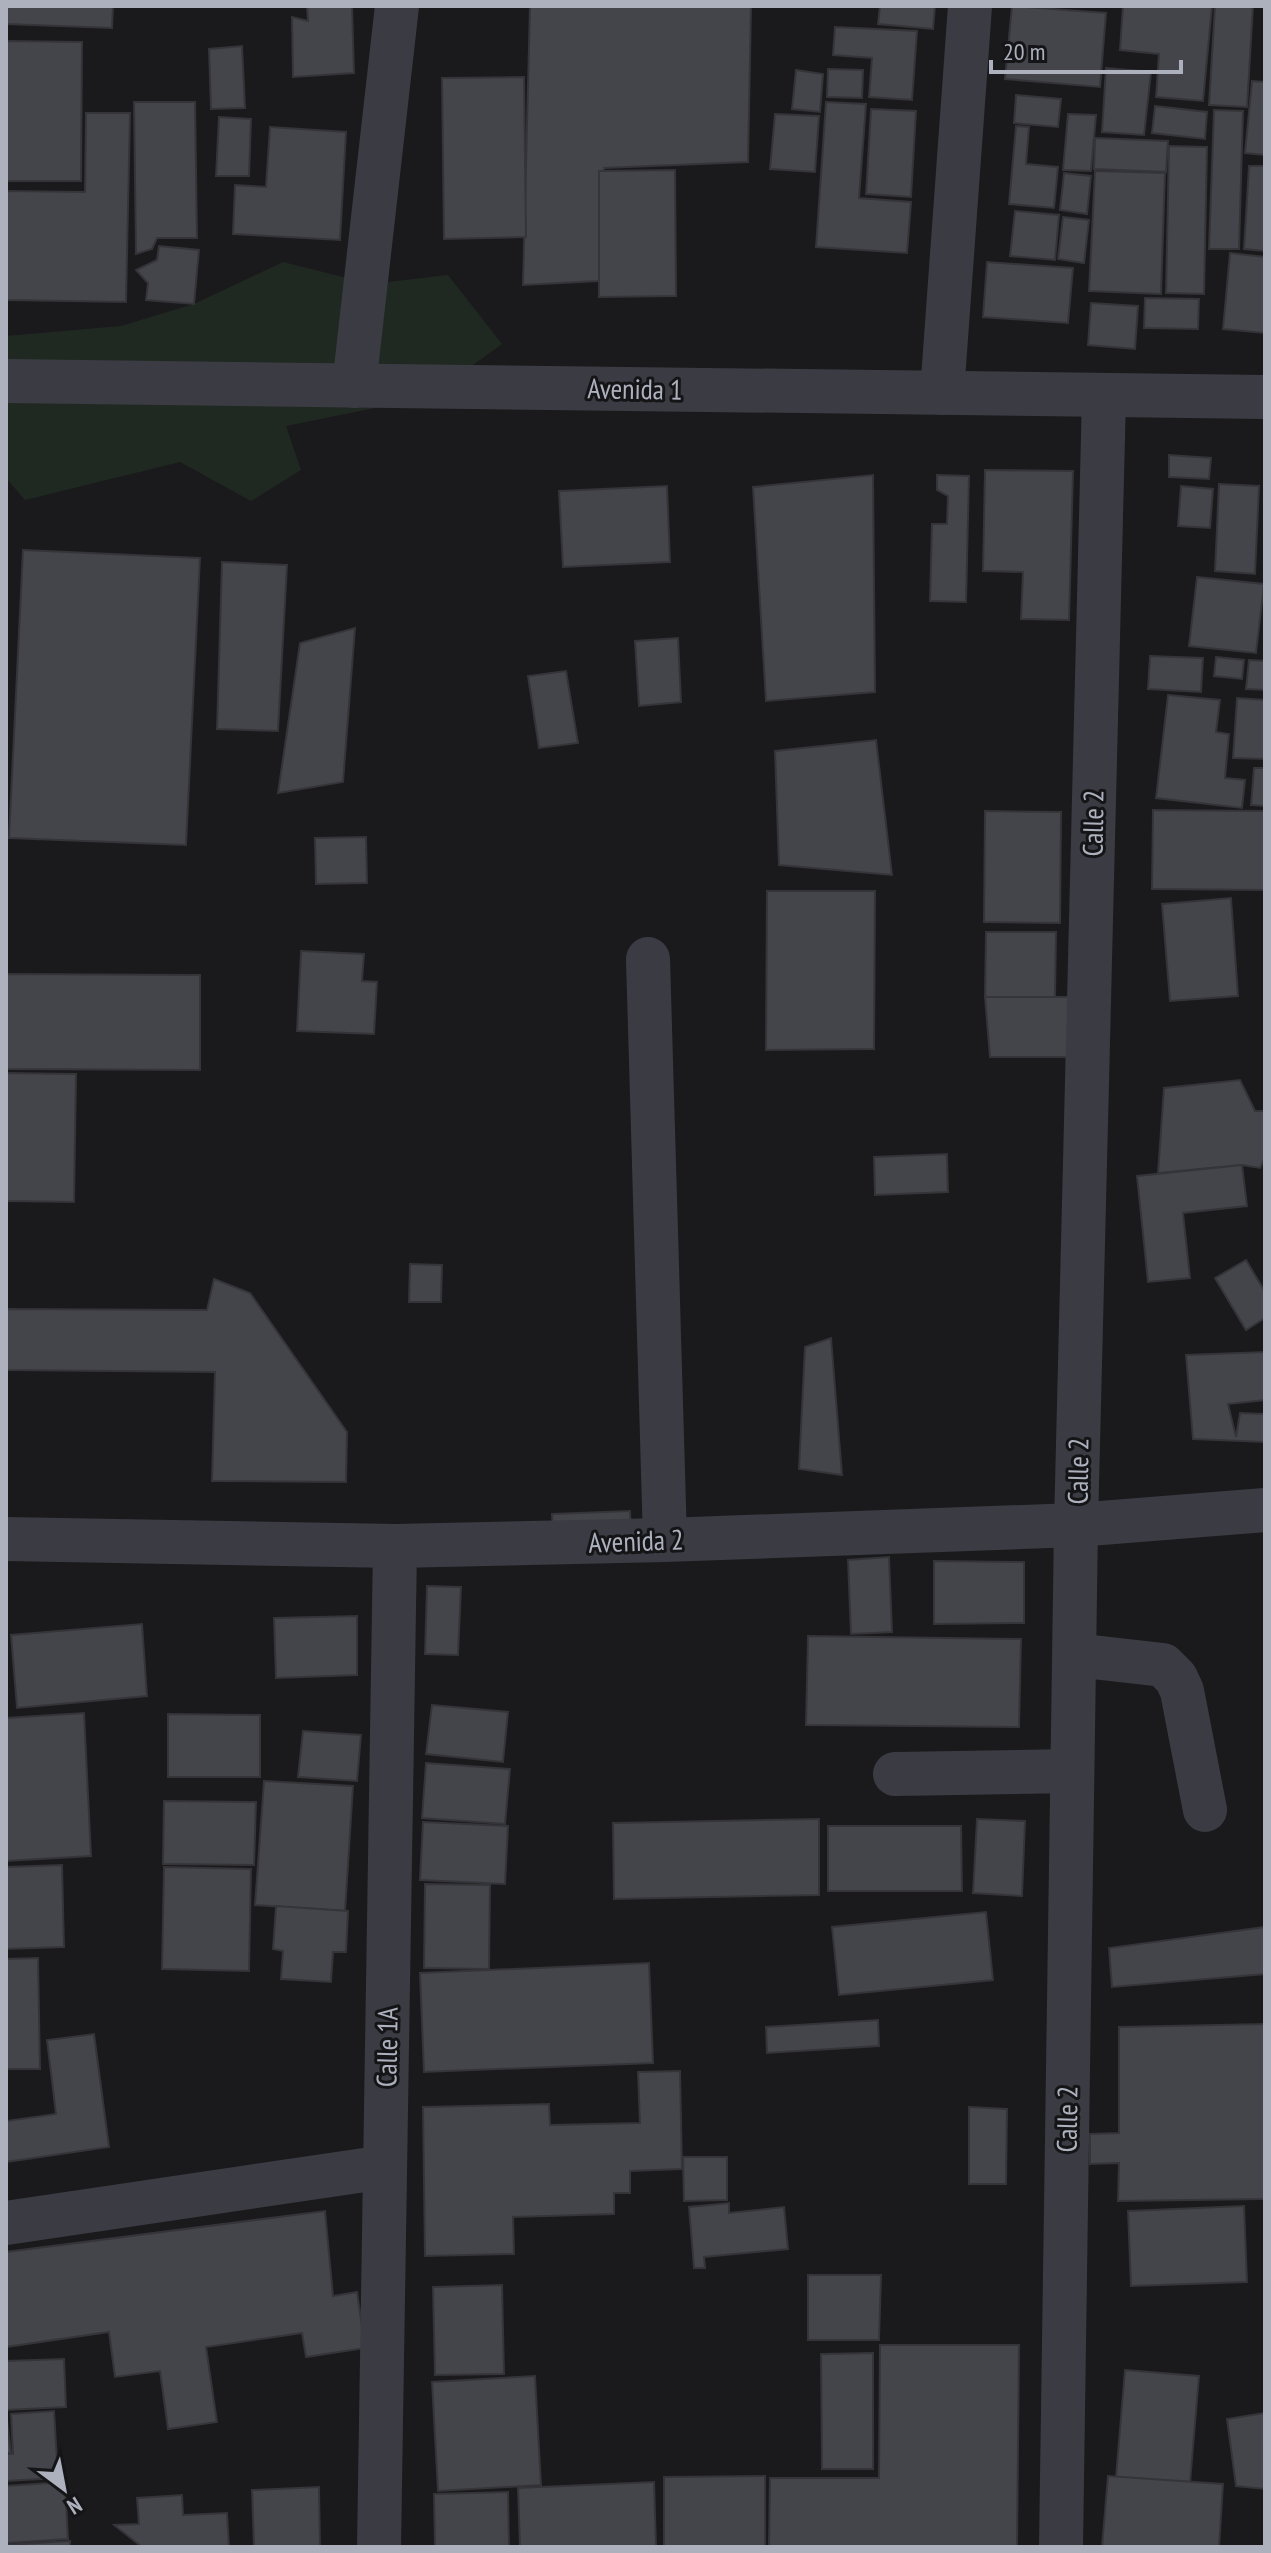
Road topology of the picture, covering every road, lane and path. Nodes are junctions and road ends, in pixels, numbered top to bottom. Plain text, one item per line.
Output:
1 (397, 6) edge
2 (970, 6) edge
3 (6, 381) edge
4 (354, 386) junction
5 (942, 393) junction
6 (1104, 396) junction
7 (1265, 397) edge
8 (648, 959) dead end
9 (1265, 1510) edge
10 (1076, 1525) junction
11 (6, 1539) edge
12 (665, 1540) junction
13 (395, 1546) junction
14 (1075, 1655) junction
15 (1072, 1771) junction
16 (895, 1774) dead end
17 (1205, 1810) dead end
18 (385, 2167) junction
19 (6, 2223) edge
20 (379, 2547) edge
21 (1061, 2547) edge

1 - 4 street
2 - 5 street
3 - 4 street, Avenida 1
4 - 5 street, Avenida 1
5 - 6 street, Avenida 1
6 - 7 street, Avenida 1
6 - 10 street, Calle 2
8 - 12 street
9 - 10 street, Avenida 2
10 - 12 street, Avenida 2
10 - 14 street, Calle 2
11 - 13 street, Avenida 2
12 - 13 street, Avenida 2
13 - 18 street, Calle 1A
14 - 15 street, Calle 2
14 - 17 street
15 - 16 street
15 - 21 street, Calle 2
18 - 19 street
18 - 20 street, Calle 1A

